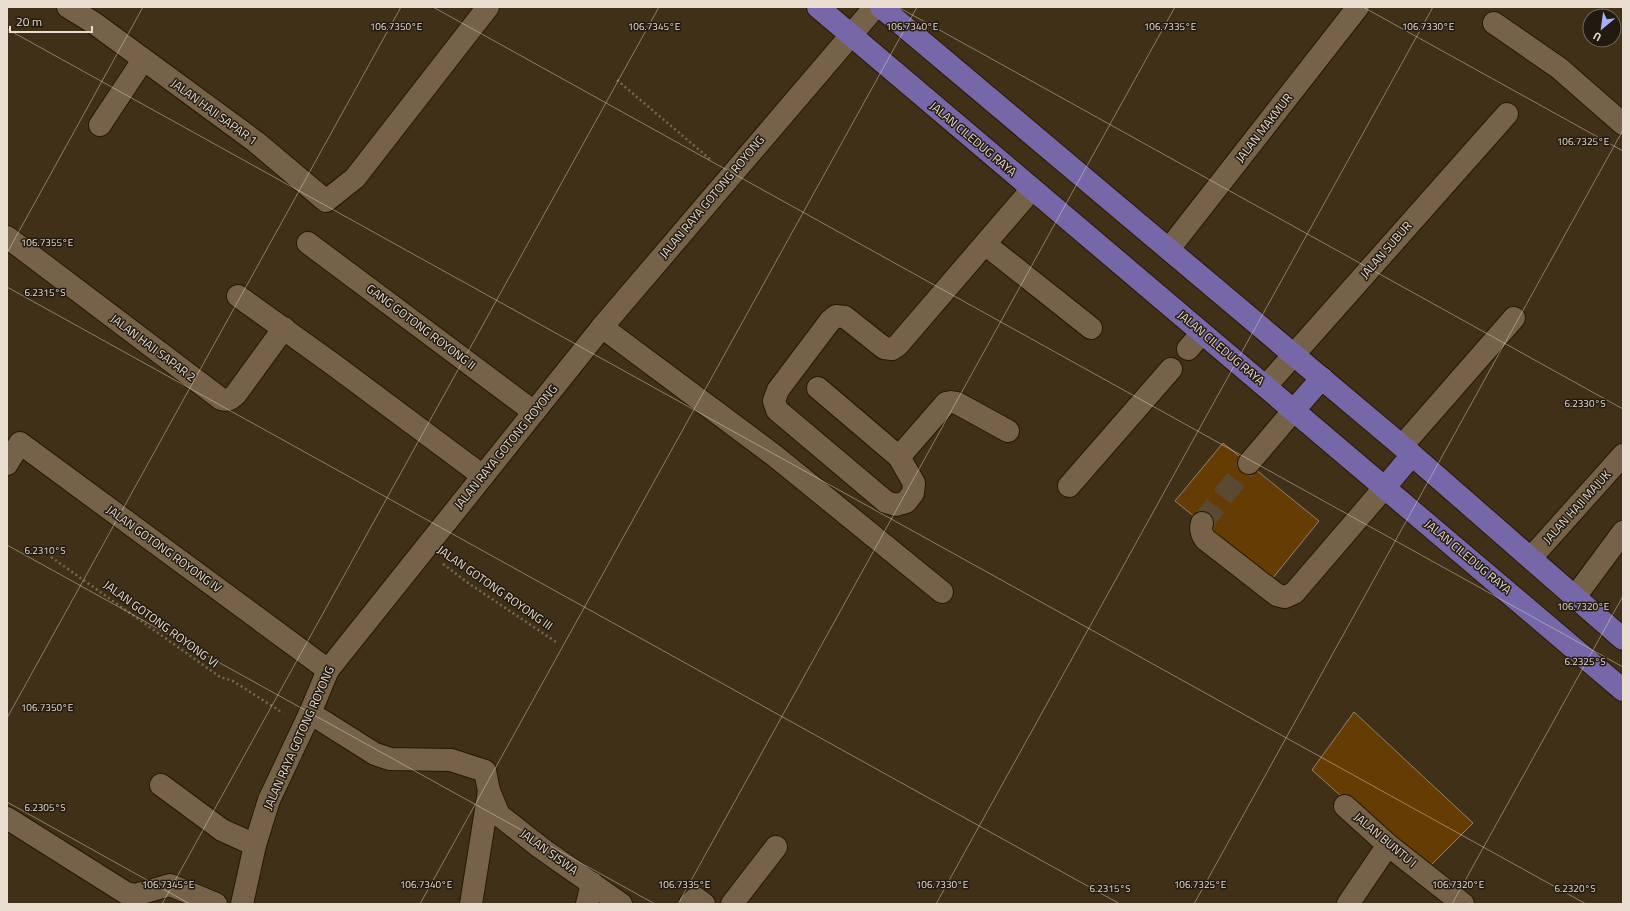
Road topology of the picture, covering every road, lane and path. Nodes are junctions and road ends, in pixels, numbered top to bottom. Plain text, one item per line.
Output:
1 (68, 7) edge
2 (488, 7) edge
3 (818, 7) edge
4 (874, 7) edge
5 (881, 7) edge
6 (1358, 7) edge
7 (1494, 23) dead end
8 (850, 35) junction
9 (143, 60) junction
10 (617, 80) dead end
11 (1507, 114) dead end
12 (1623, 124) edge
13 (100, 125) dead end
14 (730, 176) junction
15 (1032, 189) junction
16 (7, 237) edge
17 (308, 243) dead end
18 (985, 244) junction
19 (1169, 249) junction
20 (238, 296) dead end
21 (1514, 318) dead end
22 (602, 327) junction
23 (284, 328) junction
24 (1091, 328) dead end
25 (1294, 354) junction
26 (1171, 369) dead end
27 (1322, 378) junction
28 (1266, 386) junction
29 (818, 388) dead end
30 (1294, 410) junction
31 (534, 412) junction
32 (1008, 431) dead end
33 (1407, 451) junction
34 (1623, 455) edge
35 (899, 457) junction
36 (1248, 463) tunnel mouth
37 (7, 464) edge
38 (483, 476) junction
39 (1069, 486) dead end
40 (1385, 487) junction
41 (1202, 523) dead end
42 (1623, 532) edge
43 (424, 549) junction
44 (51, 557) dead end
45 (1531, 558) junction
46 (942, 592) dead end
47 (1575, 597) junction
48 (1623, 639) edge
49 (556, 642) dead end
50 (328, 670) junction
51 (1623, 690) edge
52 (307, 720) junction
53 (161, 785) dead end
54 (489, 790) junction
55 (1345, 806) dead end
56 (7, 818) edge
57 (254, 845) junction
58 (1388, 845) junction
59 (776, 847) dead end
60 (592, 883) junction
61 (216, 904) edge
62 (242, 904) edge
63 (471, 904) edge
64 (587, 904) edge
65 (621, 904) edge
66 (690, 904) edge
67 (704, 904) edge
68 (732, 904) edge
69 (1348, 904) edge
70 (1463, 904) edge

1 - 9 street, JALAN HAJI SAPAR 1
2 - 9 street, JALAN HAJI SAPAR 1
3 - 8 main road, JALAN CILEDUG RAYA
4 - 8 street, JALAN RAYA GOTONG ROYONG
5 - 19 main road
6 - 19 street, JALAN MAKMUR
7 - 12 street
8 - 14 street, JALAN RAYA GOTONG ROYONG
8 - 15 main road, JALAN CILEDUG RAYA
9 - 13 street
10 - 14 path
11 - 25 street, JALAN SUBUR
14 - 22 street, JALAN RAYA GOTONG ROYONG
15 - 18 street
15 - 28 main road, JALAN CILEDUG RAYA
16 - 23 street, JALAN HAJI SAPAR 2
17 - 31 street, GANG GOTONG ROYONG II
18 - 24 street
18 - 35 street
19 - 25 main road
20 - 23 street
21 - 33 street
22 - 31 street, JALAN RAYA GOTONG ROYONG
22 - 46 street
23 - 38 street
25 - 27 main road
25 - 28 street, JALAN SUBUR
26 - 39 street
27 - 30 main road
27 - 33 main road
28 - 30 main road, JALAN CILEDUG RAYA
29 - 35 street
30 - 36 street
30 - 40 main road, JALAN CILEDUG RAYA
31 - 38 street, JALAN RAYA GOTONG ROYONG
32 - 35 street
33 - 40 main road
33 - 45 main road
34 - 45 street, JALAN HAJI MAJUK
37 - 50 street, JALAN GOTONG ROYONG IV
38 - 43 street, JALAN RAYA GOTONG ROYONG
40 - 41 street
40 - 51 main road, JALAN CILEDUG RAYA
42 - 47 street
43 - 49 path, JALAN GOTONG ROYONG III
43 - 50 street, JALAN RAYA GOTONG ROYONG
44 - 52 path, JALAN GOTONG ROYONG VI
45 - 47 main road
47 - 48 main road
50 - 52 street, JALAN RAYA GOTONG ROYONG
52 - 54 street, JALAN SISWA
52 - 57 street, JALAN RAYA GOTONG ROYONG
53 - 57 street
54 - 60 street, JALAN SISWA
54 - 63 street
55 - 58 street, JALAN BUNTU I
56 - 61 street
57 - 62 street, JALAN RAYA GOTONG ROYONG
58 - 69 street
58 - 70 street, JALAN BUNTU I
59 - 68 street
60 - 64 street
60 - 65 street, JALAN SISWA
66 - 67 street

